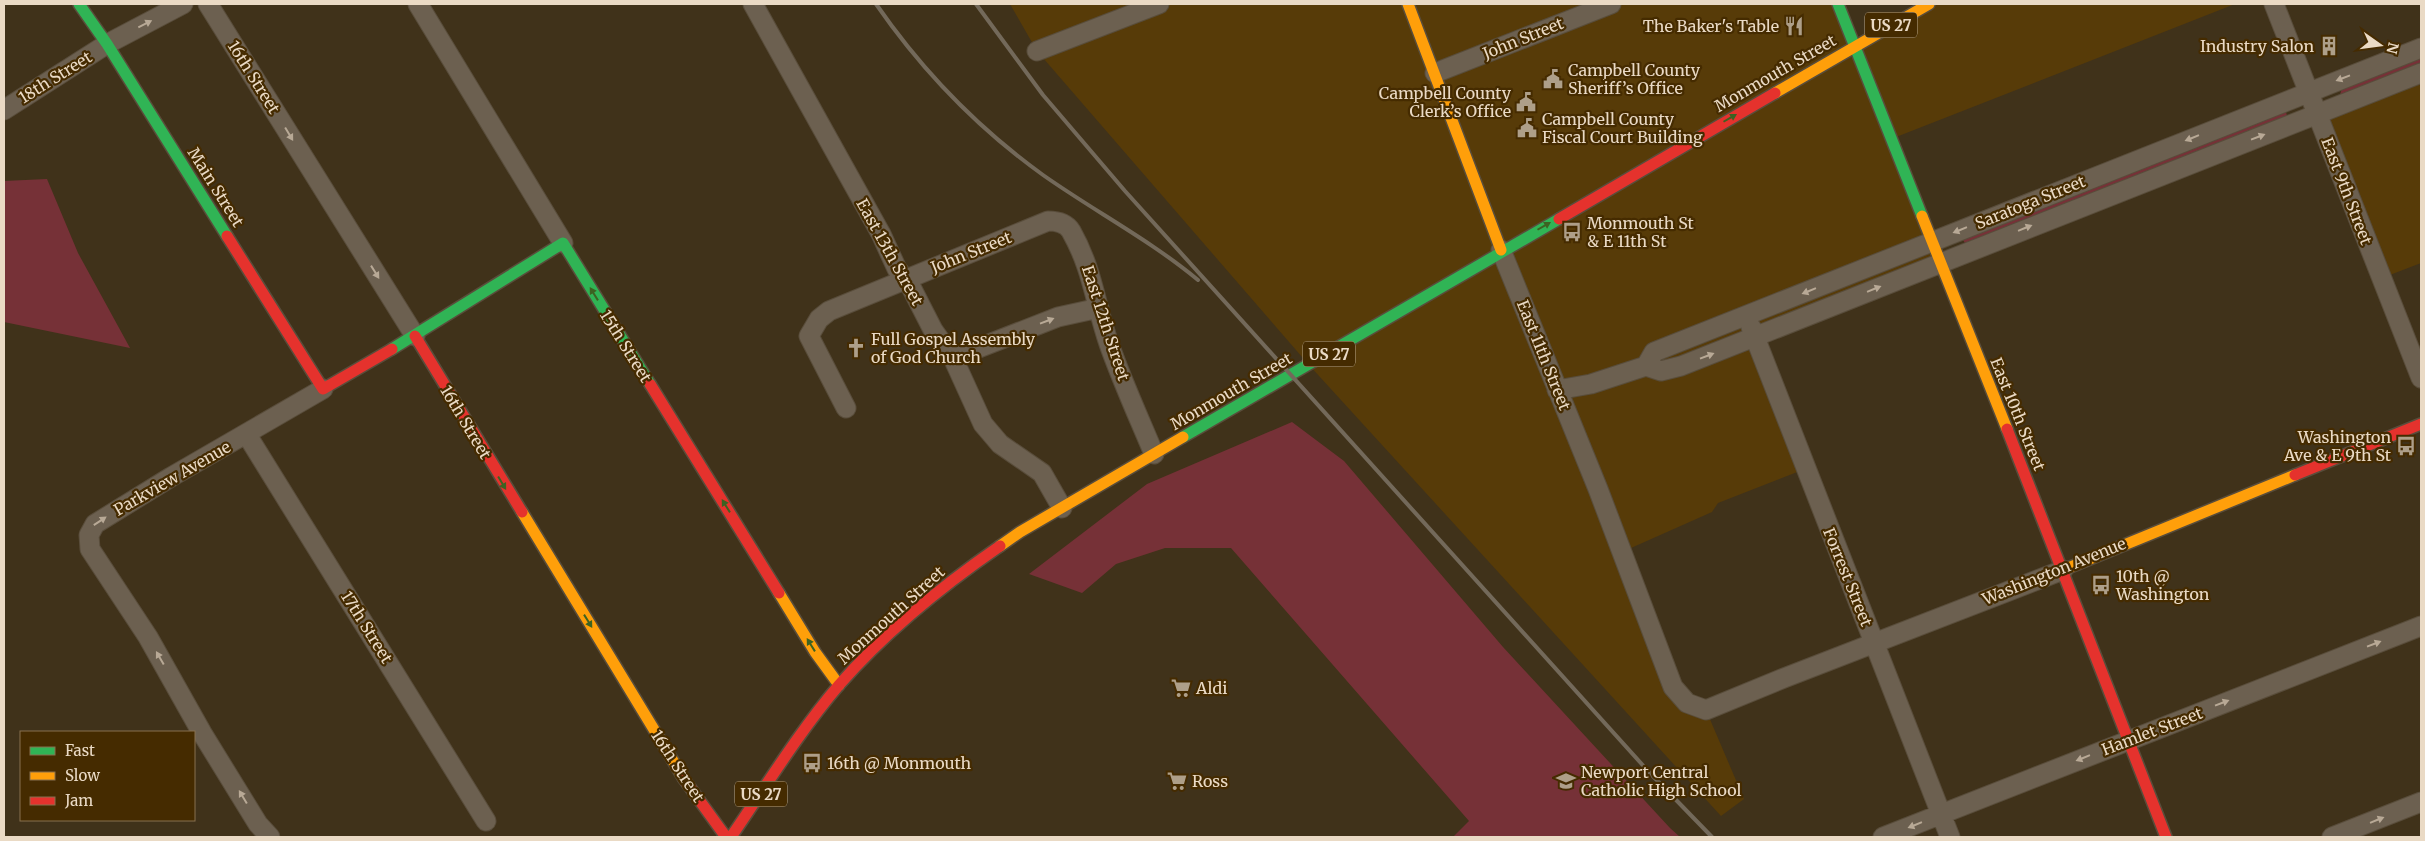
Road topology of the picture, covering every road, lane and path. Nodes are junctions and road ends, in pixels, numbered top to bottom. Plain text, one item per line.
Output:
1 (79, 4) edge
2 (183, 4) edge
3 (208, 4) edge
4 (418, 4) edge
5 (752, 4) edge
6 (1159, 4) edge
7 (1408, 4) edge
8 (1610, 4) edge
9 (1838, 4) edge
10 (1929, 4) edge
11 (2274, 4) edge
12 (107, 44) junction
13 (1854, 46) junction
14 (2421, 48) edge
15 (1037, 51) dead end
16 (1435, 73) junction
17 (2421, 73) edge
18 (2308, 92) junction
19 (4, 110) edge
20 (2317, 114) junction
21 (1062, 223) joint
22 (1931, 241) junction
23 (563, 243) junction
24 (1501, 250) junction
25 (1940, 263) junction
26 (905, 279) junction
27 (1098, 308) junction
28 (1747, 316) junction
29 (414, 336) junction
30 (1754, 338) junction
31 (953, 358) junction
32 (1646, 366) junction
33 (2421, 378) edge
34 (323, 389) junction
35 (1557, 390) junction
36 (846, 408) dead end
37 (2421, 424) edge
38 (247, 435) junction
39 (1154, 454) junction
40 (1062, 508) junction
41 (2063, 570) junction
42 (2421, 626) edge
43 (1874, 644) junction
44 (839, 685) junction
45 (1687, 703) joint
46 (2128, 740) junction
47 (2421, 802) edge
48 (1940, 815) junction
49 (486, 820) dead end
50 (270, 837) edge
51 (726, 837) edge
52 (731, 837) edge
53 (1883, 837) edge
54 (1950, 837) edge
55 (2166, 837) edge
56 (2332, 837) edge

1 - 12 main road, Main Street
12 -> 2 street
3 -> 29 street, 16th Street
4 - 23 street, 15th Street
5 - 26 street, East 13th Street
6 - 15 street
7 - 16 main road, East 11th Street
8 - 16 street, John Street
9 - 13 main road, East 10th Street
10 - 13 main road, Monmouth Street / US 27
11 - 18 street, East 9th Street
12 - 19 street, 18th Street
12 - 34 main road, Main Street
13 - 22 main road, East 10th Street
24 -> 13 main road, Monmouth Street / US 27
14 -> 18 street, Saratoga Street
16 - 24 main road, East 11th Street
17 - 20 street, Saratoga Street
18 - 20 street, East 9th Street
18 -> 22 street, Saratoga Street
25 -> 20 street, Saratoga Street
20 - 33 street, East 9th Street
21 - 26 street, John Street
21 - 27 street, East 12th Street
22 - 25 main road, East 10th Street
22 -> 28 street, Saratoga Street
23 - 29 main road, Parkview Avenue
44 -> 23 main road, 15th Street
24 - 35 street, East 11th Street
24 - 39 main road, Monmouth Street / US 27
30 -> 25 street, Saratoga Street
25 - 41 main road, East 10th Street
26 - 31 street, East 13th Street
26 - 36 street, John Street
31 -> 27 street
27 - 39 street, East 12th Street
28 - 30 street, Forrest Street
28 - 32 street, Saratoga Street
29 - 34 main road, Parkview Avenue
29 -> 51 main road, 16th Street
32 -> 30 street, Saratoga Street
30 - 43 street, Forrest Street
31 - 40 street, East 13th Street
32 - 35 street, Saratoga Street
34 - 38 street, Parkview Avenue
35 - 45 street, East 11th Street
37 - 41 main road, Washington Avenue
38 - 49 street, 17th Street
50 -> 38 street, Parkview Avenue
39 - 40 main road, Monmouth Street / US 27
40 - 44 main road, Monmouth Street / US 27
41 - 43 street, Washington Avenue
41 - 46 main road, East 10th Street
46 -> 42 street, Hamlet Street
43 - 45 street, Washington Avenue
43 - 48 street, Forrest Street
44 - 52 main road, Monmouth Street / US 27
46 -> 48 street, Hamlet Street
46 - 55 main road, East 10th Street
56 -> 47 street
48 -> 53 street, Hamlet Street
48 - 54 street, Forrest Street

